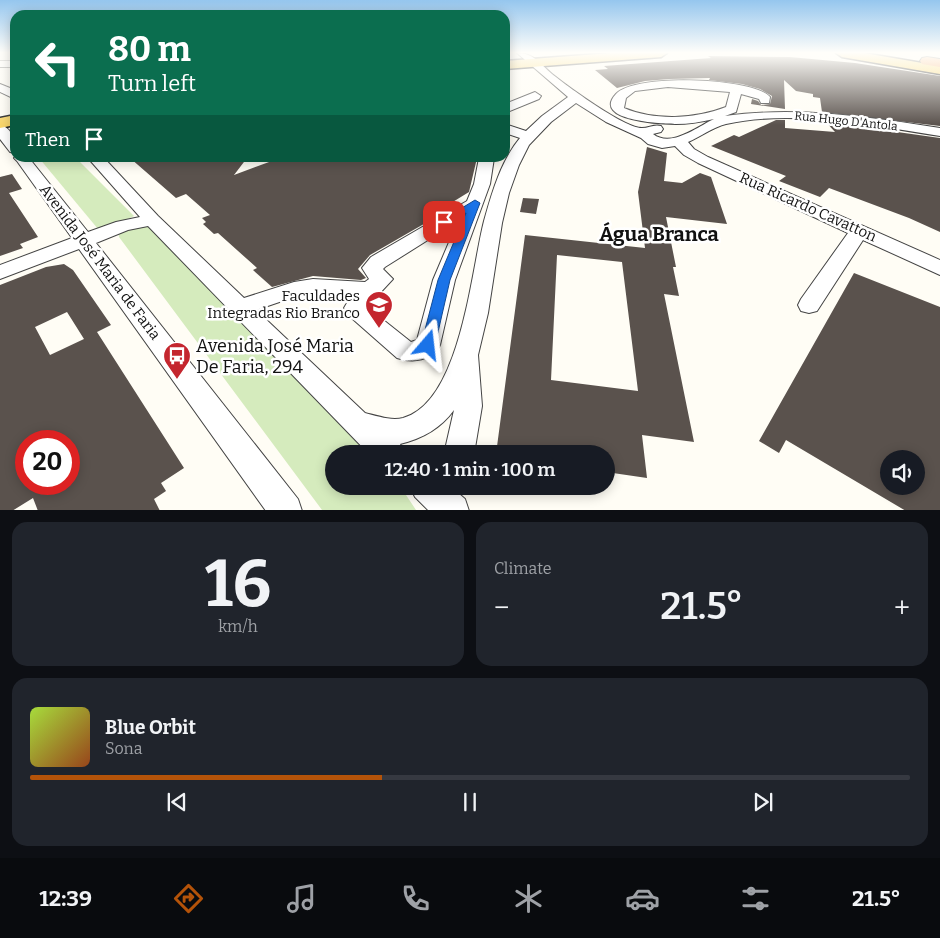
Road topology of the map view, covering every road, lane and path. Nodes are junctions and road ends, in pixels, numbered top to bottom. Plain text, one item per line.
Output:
1 (550, 77) edge
2 (736, 91) junction
3 (535, 96) dead end
4 (575, 98) junction
5 (510, 107) edge
6 (764, 108) junction
7 (597, 113) junction
8 (0, 129) edge
9 (510, 130) edge
10 (940, 132) edge
11 (673, 135) junction
12 (528, 136) junction
13 (646, 136) junction
14 (10, 142) edge
15 (25, 162) edge
16 (100, 162) edge
17 (486, 162) edge
18 (475, 203) junction
19 (152, 220) junction
20 (859, 230) junction
21 (89, 247) junction
22 (940, 268) edge
23 (0, 272) edge
24 (370, 290) junction
25 (809, 305) dead end
26 (240, 307) junction
27 (466, 357) junction
28 (357, 424) junction
29 (380, 445) edge
30 (461, 445) edge
31 (286, 510) edge

1 - 4 street, Rua Ricardo Cavatton
2 - 2 street
2 - 6 street
3 - 5 street
4 - 7 street, Rua Ricardo Cavatton
4 - 12 street
6 - 10 street, Rua Hugo D'Antola
6 - 11 street, Rua Hugo D'Antola
7 - 11 street, Rua Ricardo Cavatton
7 - 13 street, Rua Ricardo Cavatton
8 - 14 street
9 - 12 street
11 - 13 street, Rua Hugo D'Antola
11 - 13 street, Rua Ricardo Cavatton
11 - 20 street, Rua Ricardo Cavatton
12 - 27 street
15 - 21 street, Avenida José Maria de Faria
16 - 19 street
17 - 18 street
18 - 24 street
18 - 24 street
19 - 21 street
19 - 26 street
20 - 22 street, Rua Ricardo Cavatton
20 - 25 street
21 - 23 street
21 - 31 street, Avenida José Maria de Faria
24 - 26 street
26 - 28 street
27 - 28 street
27 - 30 street
28 - 29 street

